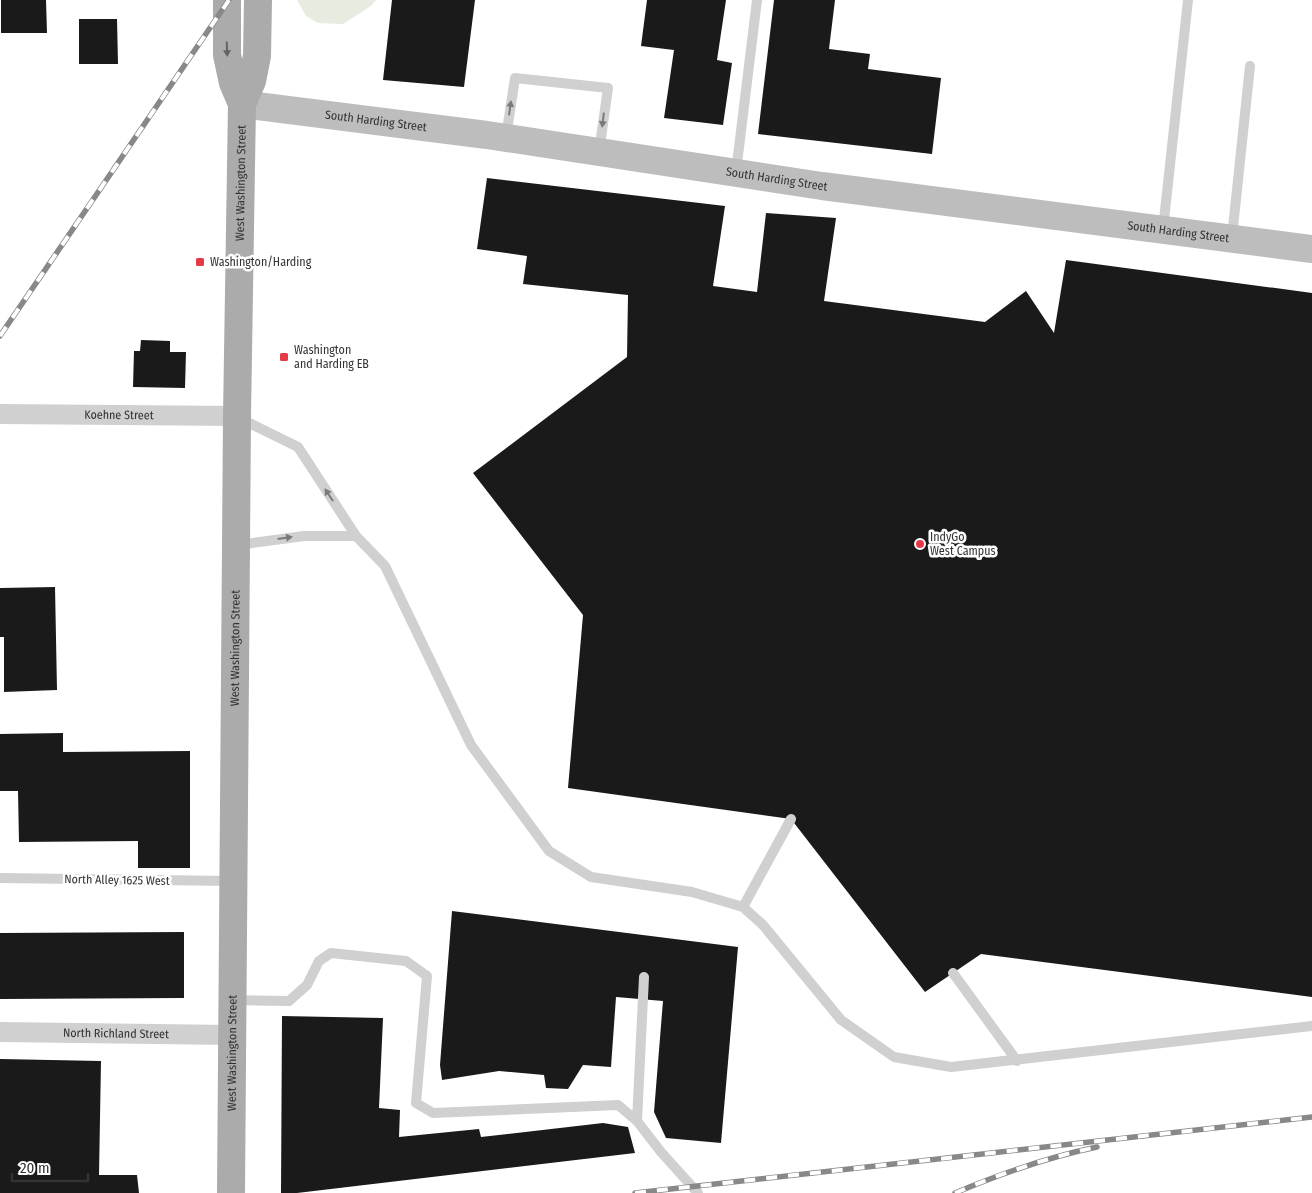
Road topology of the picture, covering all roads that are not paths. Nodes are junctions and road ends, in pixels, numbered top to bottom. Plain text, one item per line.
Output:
1 (227, 0) edge
2 (258, 0) edge
3 (757, 0) edge
4 (1188, 0) edge
5 (1250, 66) dead end
6 (242, 104) junction
7 (506, 138) junction
8 (599, 152) junction
9 (736, 173) junction
10 (1163, 230) junction
11 (1232, 239) junction
12 (1312, 249) edge
13 (0, 414) edge
14 (237, 416) junction
15 (356, 536) junction
16 (236, 546) junction
17 (791, 819) dead end
18 (0, 878) edge
19 (233, 881) junction
20 (743, 907) junction
21 (953, 973) dead end
22 (644, 977) dead end
23 (232, 1000) junction
24 (1312, 1026) edge
25 (0, 1032) edge
26 (232, 1035) junction
27 (1017, 1060) junction
28 (637, 1121) junction
29 (231, 1193) edge
30 (698, 1193) edge

1 -> 6 main road, West Washington Street
2 - 6 main road, West Washington Street
3 - 9 lane
4 - 10 lane
5 - 11 lane
6 - 7 street, South Harding Street
6 - 14 main road, West Washington Street
7 - 8 street, South Harding Street
7 -> 8 lane
8 - 9 street, South Harding Street
9 - 10 street, South Harding Street
10 - 11 street, South Harding Street
11 - 12 street, South Harding Street
13 - 14 street, Koehne Street
15 -> 14 lane
14 - 16 main road, West Washington Street
16 -> 15 lane
15 - 20 lane
16 - 19 main road, West Washington Street
17 - 20 lane
18 - 19 lane, North Alley 1625 West
19 - 23 main road, West Washington Street
20 - 27 lane
21 - 27 lane
22 - 28 lane
23 - 26 main road, West Washington Street
23 - 28 lane
24 - 27 lane
25 - 26 street, North Richland Street
26 - 29 main road, West Washington Street
28 - 30 lane

